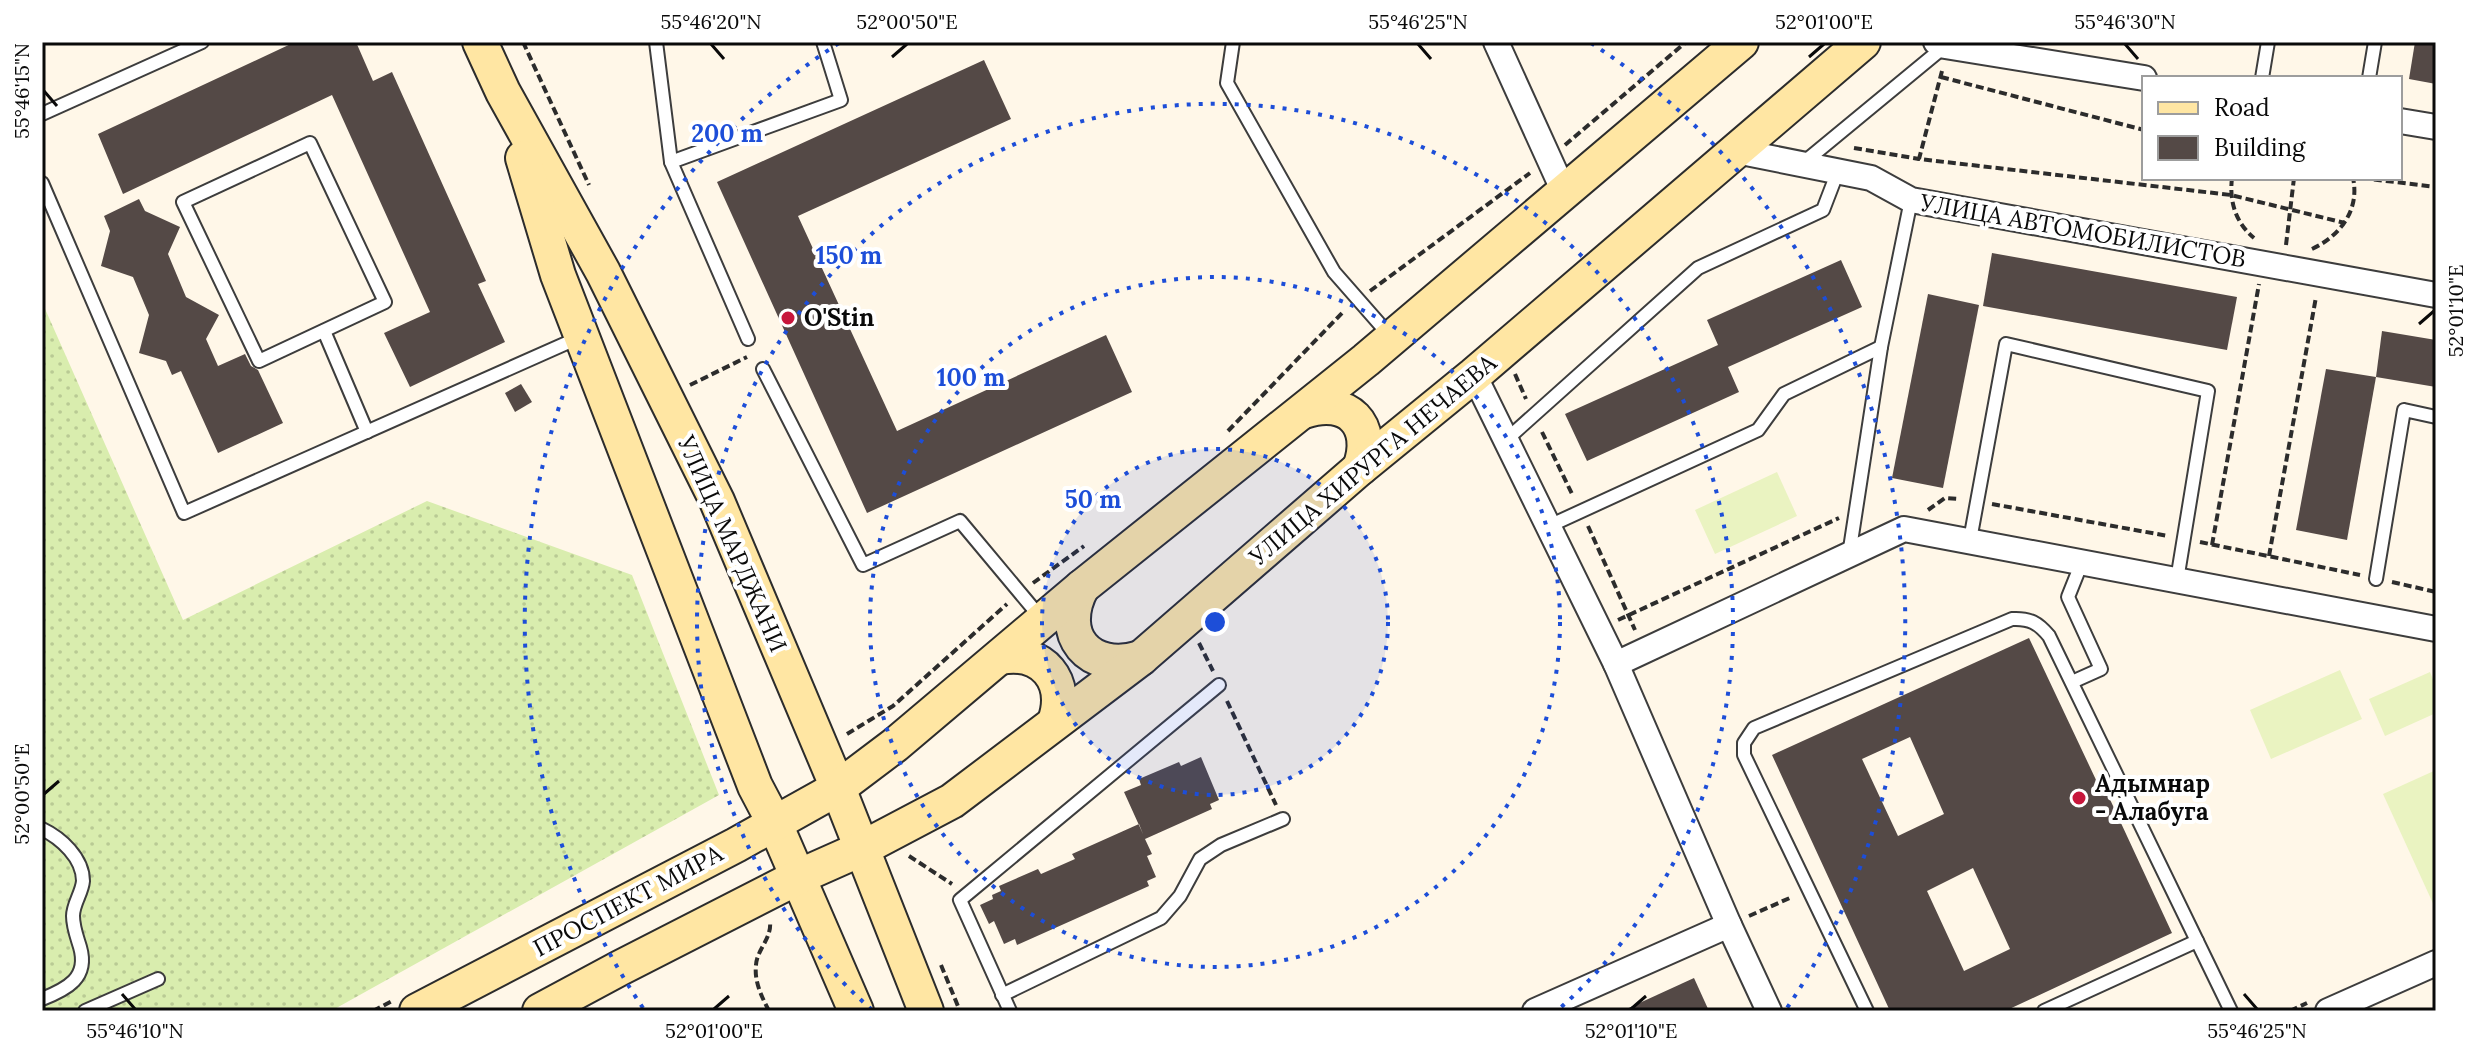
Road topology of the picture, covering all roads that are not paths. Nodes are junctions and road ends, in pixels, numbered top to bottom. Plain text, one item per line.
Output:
1 (202, 42) edge
2 (480, 42) edge
3 (656, 42) edge
4 (823, 42) edge
5 (1233, 42) edge
6 (1496, 42) edge
7 (1741, 42) edge
8 (1863, 42) edge
9 (2268, 42) edge
10 (2375, 42) edge
11 (1943, 45) edge
12 (2262, 76) edge
13 (2369, 76) edge
14 (2142, 78) edge
15 (503, 92) junction
16 (42, 114) edge
17 (2402, 121) edge
18 (2436, 127) edge
19 (1736, 151) junction
20 (671, 162) junction
21 (1802, 164) junction
22 (1838, 171) junction
23 (42, 183) edge
24 (1565, 194) junction
25 (1911, 200) junction
26 (2436, 295) edge
27 (324, 331) junction
28 (581, 337) junction
29 (1392, 338) junction
30 (748, 339) dead end
31 (1881, 347) junction
32 (763, 369) dead end
33 (1474, 375) junction
34 (1304, 411) junction
35 (2436, 417) edge
36 (367, 432) junction
37 (1506, 440) junction
38 (1360, 468) junction
39 (1549, 526) junction
40 (1970, 540) junction
41 (1849, 555) junction
42 (2082, 562) junction
43 (2376, 579) dead end
44 (2177, 580) junction
45 (1082, 587) junction
46 (1043, 620) junction
47 (2436, 629) edge
48 (1000, 657) junction
49 (1141, 658) junction
50 (1616, 664) junction
51 (2072, 682) junction
52 (1219, 685) road end
53 (1055, 722) junction
54 (838, 788) junction
55 (1283, 819) road end
56 (775, 824) junction
57 (42, 829) edge
58 (861, 849) junction
59 (798, 877) junction
60 (599, 917) junction
61 (1729, 925) junction
62 (2197, 941) junction
63 (2436, 963) edge
64 (620, 968) junction
65 (158, 979) dead end
66 (1002, 995) junction
67 (42, 999) edge
68 (85, 1011) edge
69 (417, 1011) edge
70 (540, 1011) edge
71 (856, 1011) edge
72 (926, 1011) edge
73 (1010, 1011) edge
74 (1535, 1011) edge
75 (1769, 1011) edge
76 (1867, 1011) edge
77 (2044, 1011) edge
78 (2231, 1011) edge
79 (2328, 1011) edge

1 - 16 lane
2 - 15 main road, УЛИЦА МАРДЖАНИ
3 - 20 lane
4 - 20 lane
5 - 29 lane
6 - 24 street
7 - 24 main road
8 - 19 main road, УЛИЦА ХИРУРГА НЕЧАЕВА
9 - 12 lane
10 - 13 lane
11 - 14 street
11 - 21 lane
15 - 28 main road, УЛИЦА МАРДЖАНИ
15 - 54 main road, УЛИЦА МАРДЖАНИ
17 - 18 street
19 - 21 street, УЛИЦА АВТОМОБИЛИСТОВ
19 - 33 main road, УЛИЦА ХИРУРГА НЕЧАЕВА
20 - 30 lane
21 - 22 street, УЛИЦА АВТОМОБИЛИСТОВ
22 - 25 street, УЛИЦА АВТОМОБИЛИСТОВ
22 - 37 lane
23 - 36 lane
24 - 29 main road
25 - 26 street, УЛИЦА АВТОМОБИЛИСТОВ
25 - 31 lane
27 - 27 lane
27 - 36 lane
28 - 36 lane
28 - 56 main road, УЛИЦА МАРДЖАНИ
29 - 34 main road
31 - 39 lane
31 - 41 lane
32 - 46 lane
33 - 37 street
33 - 38 main road, УЛИЦА ХИРУРГА НЕЧАЕВА
34 - 38 main road
34 - 45 main road
35 - 43 lane
37 - 39 street
38 - 49 main road, УЛИЦА ХИРУРГА НЕЧАЕВА
39 - 50 street
40 - 41 street
40 - 42 street
40 - 44 lane
41 - 50 street
42 - 44 street
42 - 51 lane
44 - 47 street
45 - 46 main road
45 - 49 main road
46 - 48 main road
48 - 53 main road
48 - 54 main road
49 - 53 main road, УЛИЦА ХИРУРГА НЕЧАЕВА
50 - 61 street
51 - 62 lane
51 - 76 lane
52 - 66 lane
53 - 58 main road, УЛИЦА ХИРУРГА НЕЧАЕВА
54 - 56 main road, ПРОСПЕКТ МИРА
54 - 58 main road, УЛИЦА МАРДЖАНИ
55 - 66 lane
56 - 59 main road, УЛИЦА МАРДЖАНИ
56 - 60 main road, ПРОСПЕКТ МИРА
57 - 67 lane
58 - 59 main road
58 - 72 main road, УЛИЦА МАРДЖАНИ
59 - 64 main road
59 - 71 main road, УЛИЦА МАРДЖАНИ
60 - 64 main road
60 - 69 main road, ПРОСПЕКТ МИРА
61 - 74 street
61 - 75 street
62 - 77 lane
62 - 78 lane
63 - 79 street
64 - 70 main road
65 - 68 lane
66 - 73 lane

